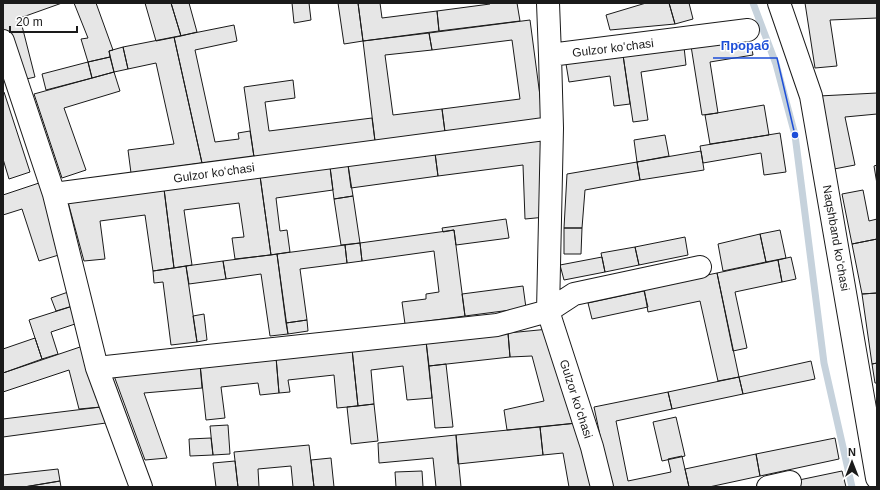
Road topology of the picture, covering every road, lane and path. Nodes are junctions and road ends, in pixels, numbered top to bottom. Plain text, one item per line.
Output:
1 (548, 3) edge
2 (782, 7) edge
3 (748, 30) dead end
4 (3, 41) edge
5 (550, 56) junction
6 (552, 128) junction
7 (54, 194) junction
8 (700, 266) dead end
9 (548, 311) junction
10 (97, 368) junction
11 (877, 478) edge
12 (790, 482) dead end
13 (141, 487) edge
14 (602, 487) edge
15 (768, 487) edge

1 - 5 street
2 - 11 street, Naqshband ko'chasi
3 - 5 street, Gulzor koʻchasi
4 - 7 street
5 - 6 street, Gulzor koʻchasi
6 - 7 street, Gulzor koʻchasi
6 - 9 street, Gulzor koʻchasi
7 - 10 street
8 - 9 street
9 - 10 street
9 - 14 street, Gulzor koʻchasi
10 - 13 street
12 - 15 street

